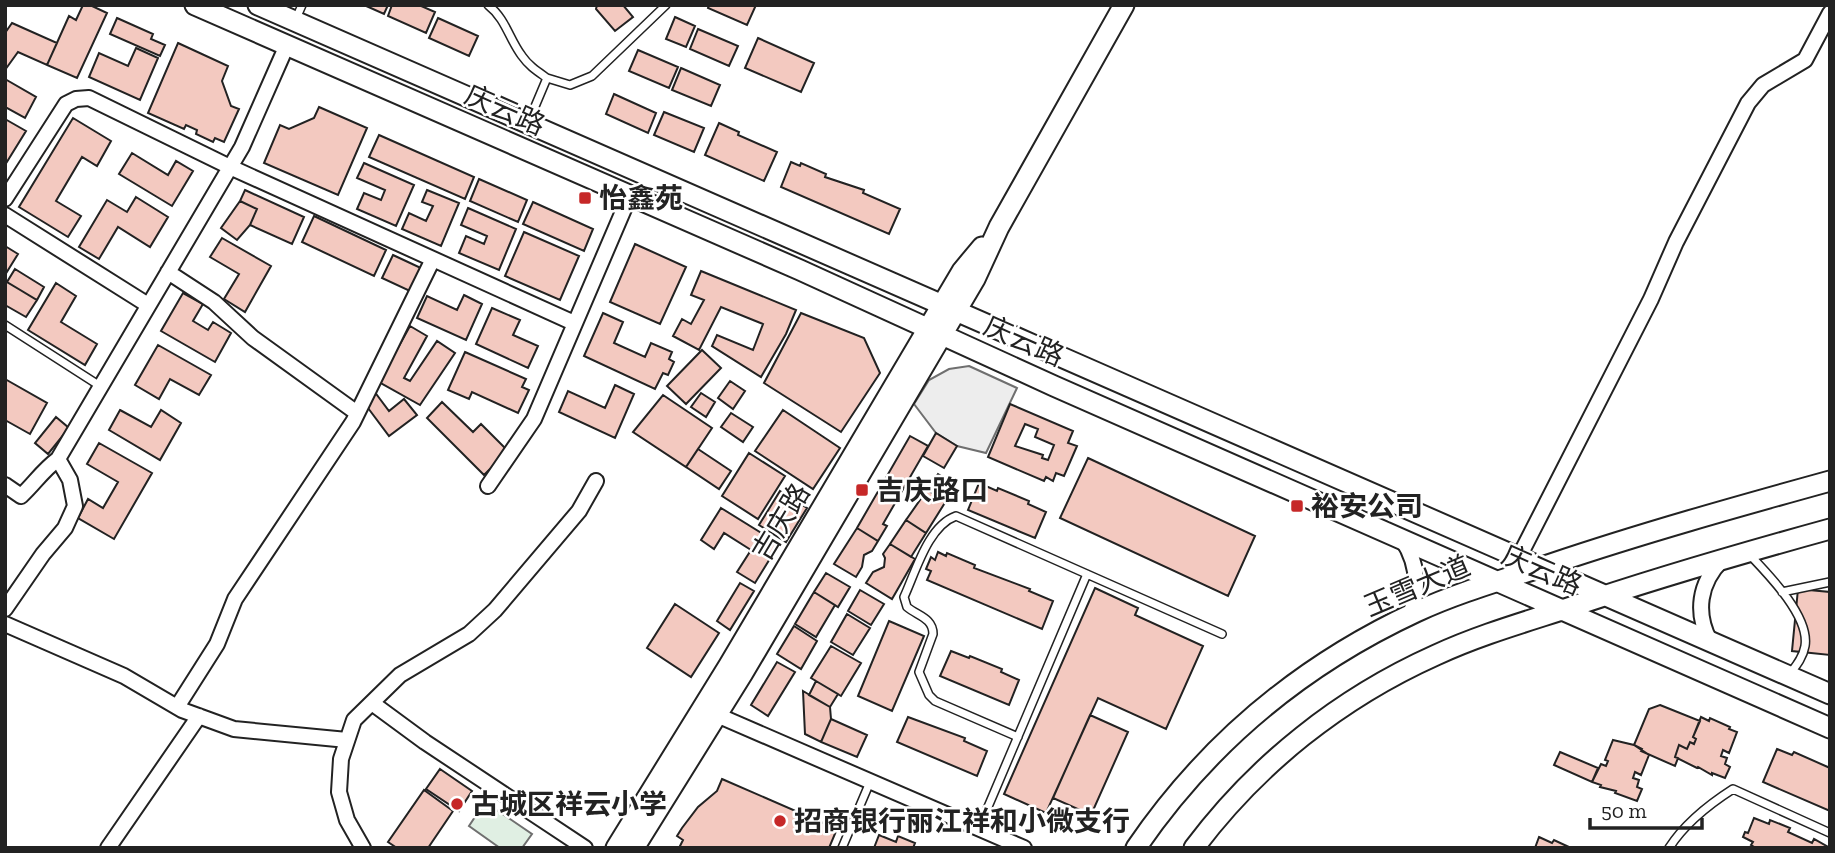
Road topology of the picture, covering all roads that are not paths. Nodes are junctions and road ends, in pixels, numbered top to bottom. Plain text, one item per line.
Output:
1 (195, 5) edge
2 (258, 5) edge
3 (488, 5) edge
4 (666, 5) edge
5 (1125, 5) edge
6 (298, 13) edge
7 (1830, 13) edge
8 (1826, 30) edge
9 (287, 45) junction
10 (547, 78) junction
11 (527, 124) junction
12 (230, 167) junction
13 (630, 195) junction
14 (5, 199) edge
15 (7, 220) edge
16 (433, 259) junction
17 (168, 272) junction
18 (148, 305) junction
19 (949, 308) junction
20 (575, 323) junction
21 (5, 325) edge
22 (935, 332) junction
23 (100, 386) junction
24 (357, 413) junction
25 (58, 459) junction
26 (596, 481) dead end
27 (1830, 481) edge
28 (5, 485) edge
29 (488, 486) dead end
30 (1830, 529) edge
31 (1402, 539) junction
32 (1747, 552) junction
33 (1518, 557) junction
34 (1724, 559) junction
35 (1541, 567) junction
36 (1087, 573) junction
37 (1499, 582) junction
38 (1830, 582) edge
39 (1782, 592) junction
40 (1605, 595) junction
41 (5, 609) edge
42 (1562, 609) junction
43 (1410, 615) junction
44 (5, 624) edge
45 (1222, 634) dead end
46 (1710, 641) junction
47 (1788, 676) junction
48 (1830, 694) edge
49 (372, 703) junction
50 (177, 707) junction
51 (717, 715) junction
52 (199, 716) junction
53 (1830, 727) edge
54 (1018, 737) junction
55 (347, 740) junction
56 (871, 782) junction
57 (979, 828) junction
58 (1830, 834) edge
59 (107, 848) edge
60 (363, 848) edge
61 (585, 848) edge
62 (616, 848) edge
63 (634, 848) edge
64 (842, 848) edge
65 (1024, 848) edge
66 (1136, 848) edge
67 (1194, 848) edge
68 (1669, 848) edge

1 - 9 main road, 庆云路
2 - 6 main road, 庆云路
3 - 10 lane
4 - 10 lane
5 - 19 main road, 吉庆路
6 - 11 main road, 庆云路
7 - 8 street
8 - 33 street
9 - 12 street
9 - 13 main road, 庆云路
10 - 11 lane
11 - 19 main road, 庆云路
12 - 14 street
12 - 16 street
12 - 17 street
13 - 20 street
13 - 22 main road, 庆云路
15 - 18 street
16 - 20 street
16 - 24 street
17 - 18 street
17 - 24 street
18 - 23 street
19 - 22 main road, 吉庆路
19 - 33 main road, 庆云路
20 - 29 street
21 - 23 lane
22 - 31 main road, 庆云路
22 - 51 main road, 吉庆路
22 - 62 main road, 吉庆路
23 - 25 street
24 - 50 street
25 - 28 street
25 - 41 street
26 - 49 street
27 - 35 main road, 玉雪大道
30 - 32 main road
31 - 37 main road, 庆云路
31 - 43 street
32 - 34 main road
32 - 39 lane
33 - 35 main road, 庆云路
34 - 40 main road
34 - 46 street
35 - 37 main road, 玉雪大道
35 - 40 main road, 庆云路
36 - 45 lane
36 - 54 lane
36 - 54 lane
37 - 42 main road, 庆云路
37 - 43 main road, 玉雪大道
38 - 39 lane
39 - 47 lane
40 - 42 main road
40 - 46 main road, 庆云路
42 - 53 main road, 庆云路
42 - 67 main road
43 - 66 main road, 玉雪大道
44 - 50 street
46 - 47 main road, 庆云路
47 - 48 main road, 庆云路
49 - 55 street
49 - 61 street
50 - 52 street
51 - 56 street
51 - 63 main road, 吉庆路
52 - 55 street
52 - 59 street
54 - 57 lane
55 - 60 street
56 - 57 street
56 - 64 lane
57 - 65 street
58 - 68 lane

